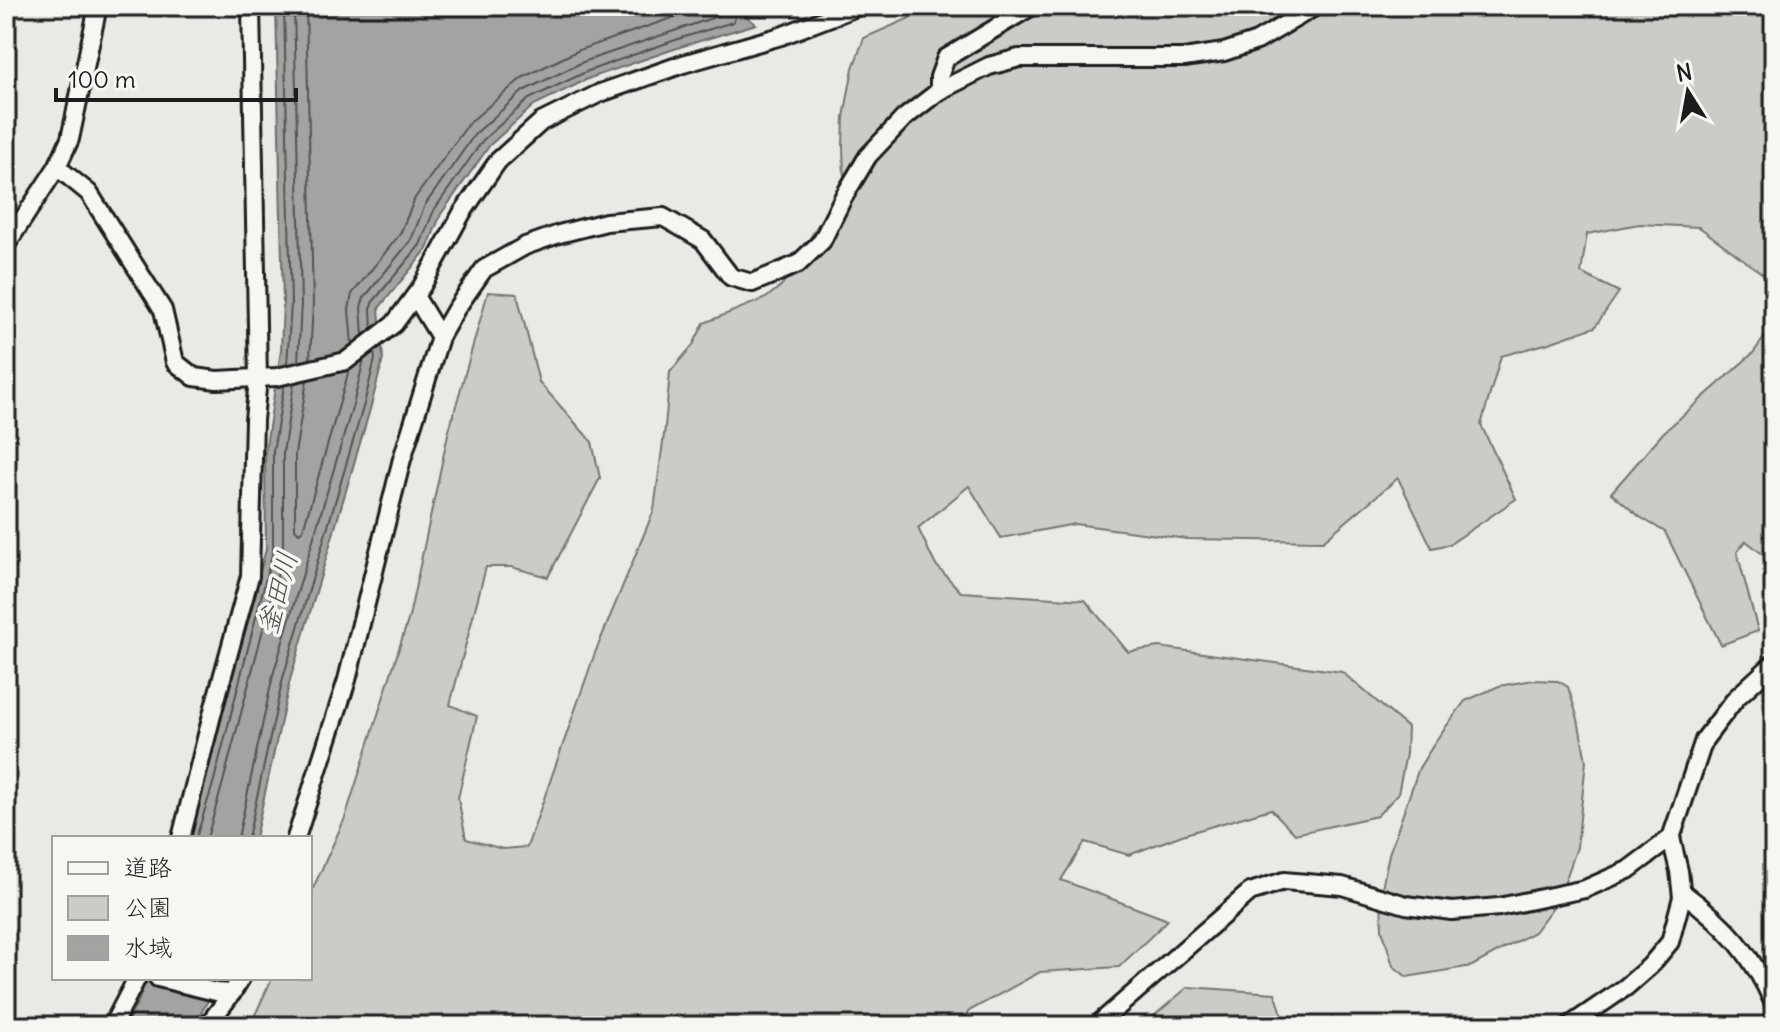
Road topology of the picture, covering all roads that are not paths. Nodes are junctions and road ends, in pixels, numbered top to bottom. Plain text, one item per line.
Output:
1 (98, 6) edge
2 (251, 6) edge
3 (859, 6) edge
4 (1032, 6) edge
5 (1316, 6) edge
6 (830, 12) edge
7 (939, 91) junction
8 (57, 167) junction
9 (6, 245) edge
10 (415, 296) junction
11 (440, 337) junction
12 (258, 379) junction
13 (1774, 663) edge
14 (182, 836) edge
15 (297, 836) edge
16 (1671, 838) junction
17 (1682, 892) junction
18 (136, 980) edge
19 (167, 980) edge
20 (239, 980) edge
21 (224, 993) junction
22 (1774, 1004) edge
23 (112, 1026) edge
24 (207, 1026) edge
25 (1096, 1026) edge
26 (1569, 1026) edge

1 - 8 street
2 - 12 street
3 - 6 street
4 - 7 street
5 - 7 street
6 - 10 street
7 - 11 street
8 - 9 street
8 - 12 street
10 - 11 street
10 - 12 street
11 - 15 street
12 - 14 street
13 - 16 street
16 - 17 street
16 - 25 street
17 - 22 street
17 - 26 street
18 - 23 street
19 - 21 street
20 - 21 street
21 - 24 street

